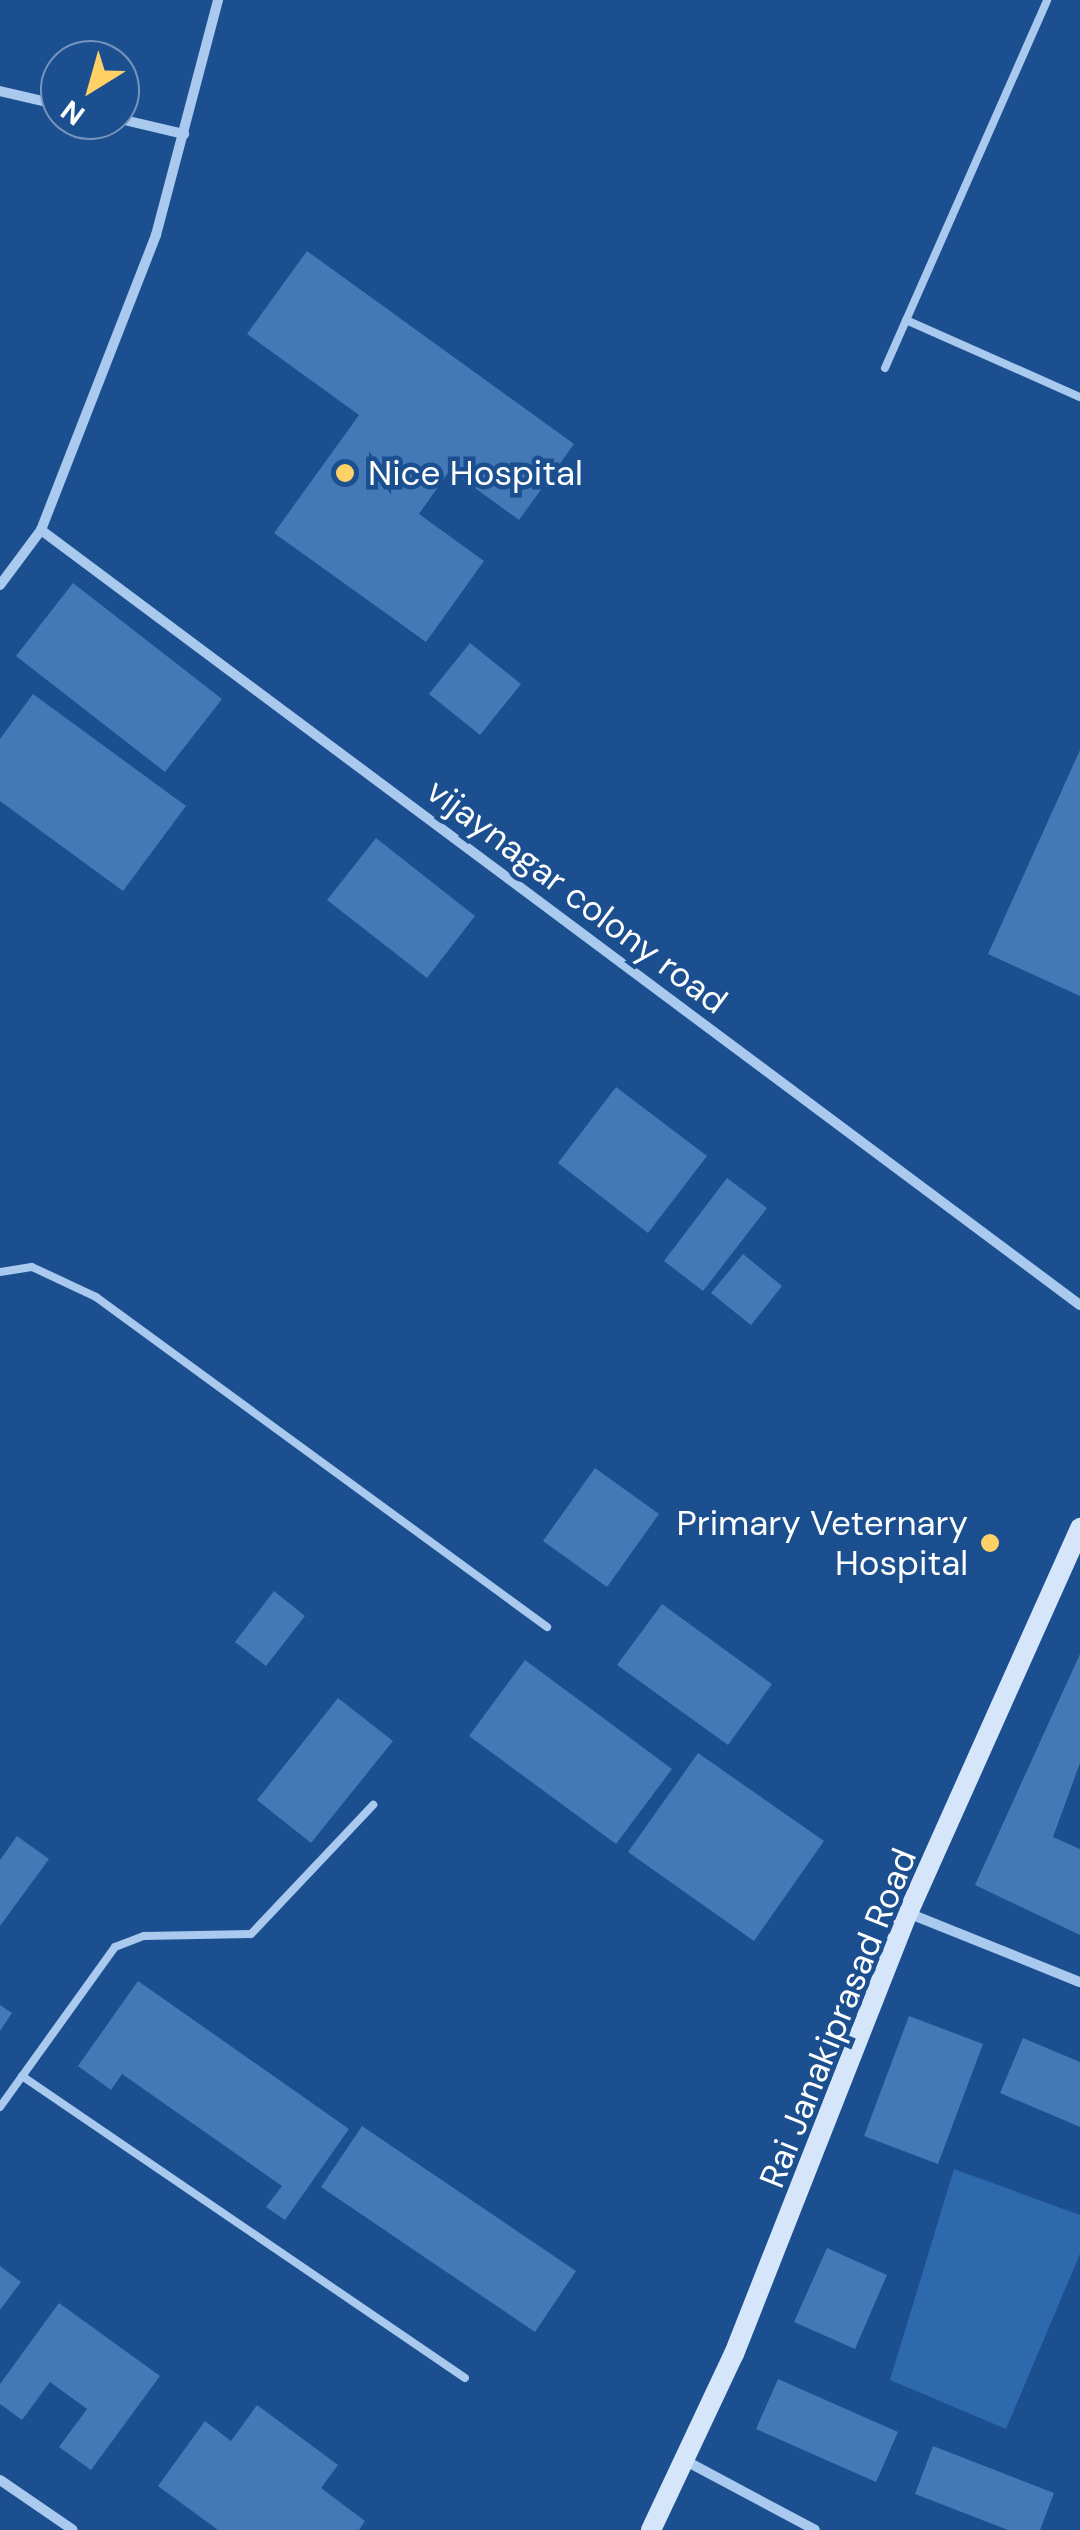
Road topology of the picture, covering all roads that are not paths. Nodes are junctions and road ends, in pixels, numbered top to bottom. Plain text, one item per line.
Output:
1 (218, 0) edge
2 (1047, 0) edge
3 (0, 91) edge
4 (40, 100) edge
5 (140, 124) edge
6 (184, 134) junction
7 (906, 320) junction
8 (884, 368) dead end
9 (1080, 397) edge
10 (41, 530) junction
11 (0, 585) edge
12 (0, 1272) edge
13 (1080, 1305) edge
14 (1080, 1528) edge
15 (548, 1627) dead end
16 (373, 1804) dead end
17 (908, 1914) junction
18 (1080, 1982) edge
19 (22, 2076) junction
20 (0, 2108) edge
21 (465, 2378) dead end
22 (686, 2461) junction
23 (0, 2480) edge
24 (73, 2530) edge
25 (651, 2530) edge
26 (815, 2530) edge

1 - 6 street
2 - 7 lane
3 - 4 street
5 - 6 street
6 - 10 street
7 - 8 lane
7 - 9 lane
10 - 11 street
10 - 13 street, vijaynagar colony road
12 - 15 lane
14 - 17 main road, Rai Janakiprasad Road
16 - 19 lane
17 - 18 street
17 - 22 main road, Rai Janakiprasad Road
19 - 20 lane
19 - 21 lane
22 - 25 main road, Rai Janakiprasad Road
22 - 26 street
23 - 24 street

